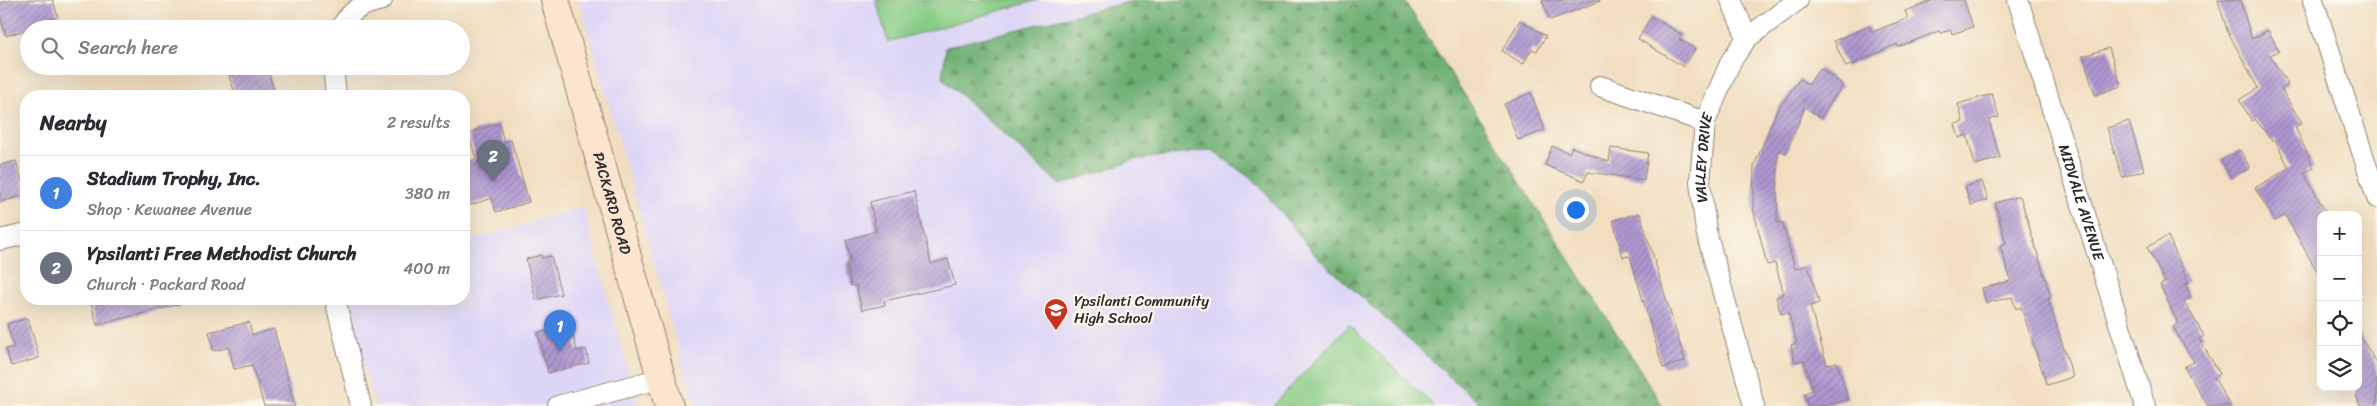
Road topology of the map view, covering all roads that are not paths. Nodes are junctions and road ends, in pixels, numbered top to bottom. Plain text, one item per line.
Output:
1 (382, 0) edge
2 (555, 0) edge
3 (1731, 0) edge
4 (1798, 0) edge
5 (2018, 0) edge
6 (2313, 0) edge
7 (345, 20) edge
8 (1747, 38) junction
9 (334, 75) edge
10 (1600, 86) dead end
11 (335, 90) edge
12 (1705, 122) junction
13 (2377, 198) edge
14 (20, 235) edge
15 (0, 240) edge
16 (336, 305) edge
17 (662, 378) junction
18 (361, 406) edge
19 (558, 406) edge
20 (669, 406) edge
21 (1754, 406) edge
22 (2145, 406) edge

1 - 7 street
2 - 17 main road, PACKARD ROAD
3 - 8 street
4 - 8 street, VALLEY DRIVE
5 - 22 street, MIDVALE AVENUE
6 - 13 street
8 - 12 street, VALLEY DRIVE
9 - 11 street
10 - 12 street
12 - 21 street, VALLEY DRIVE
14 - 15 street
16 - 18 street
17 - 19 street
17 - 20 main road, PACKARD ROAD

